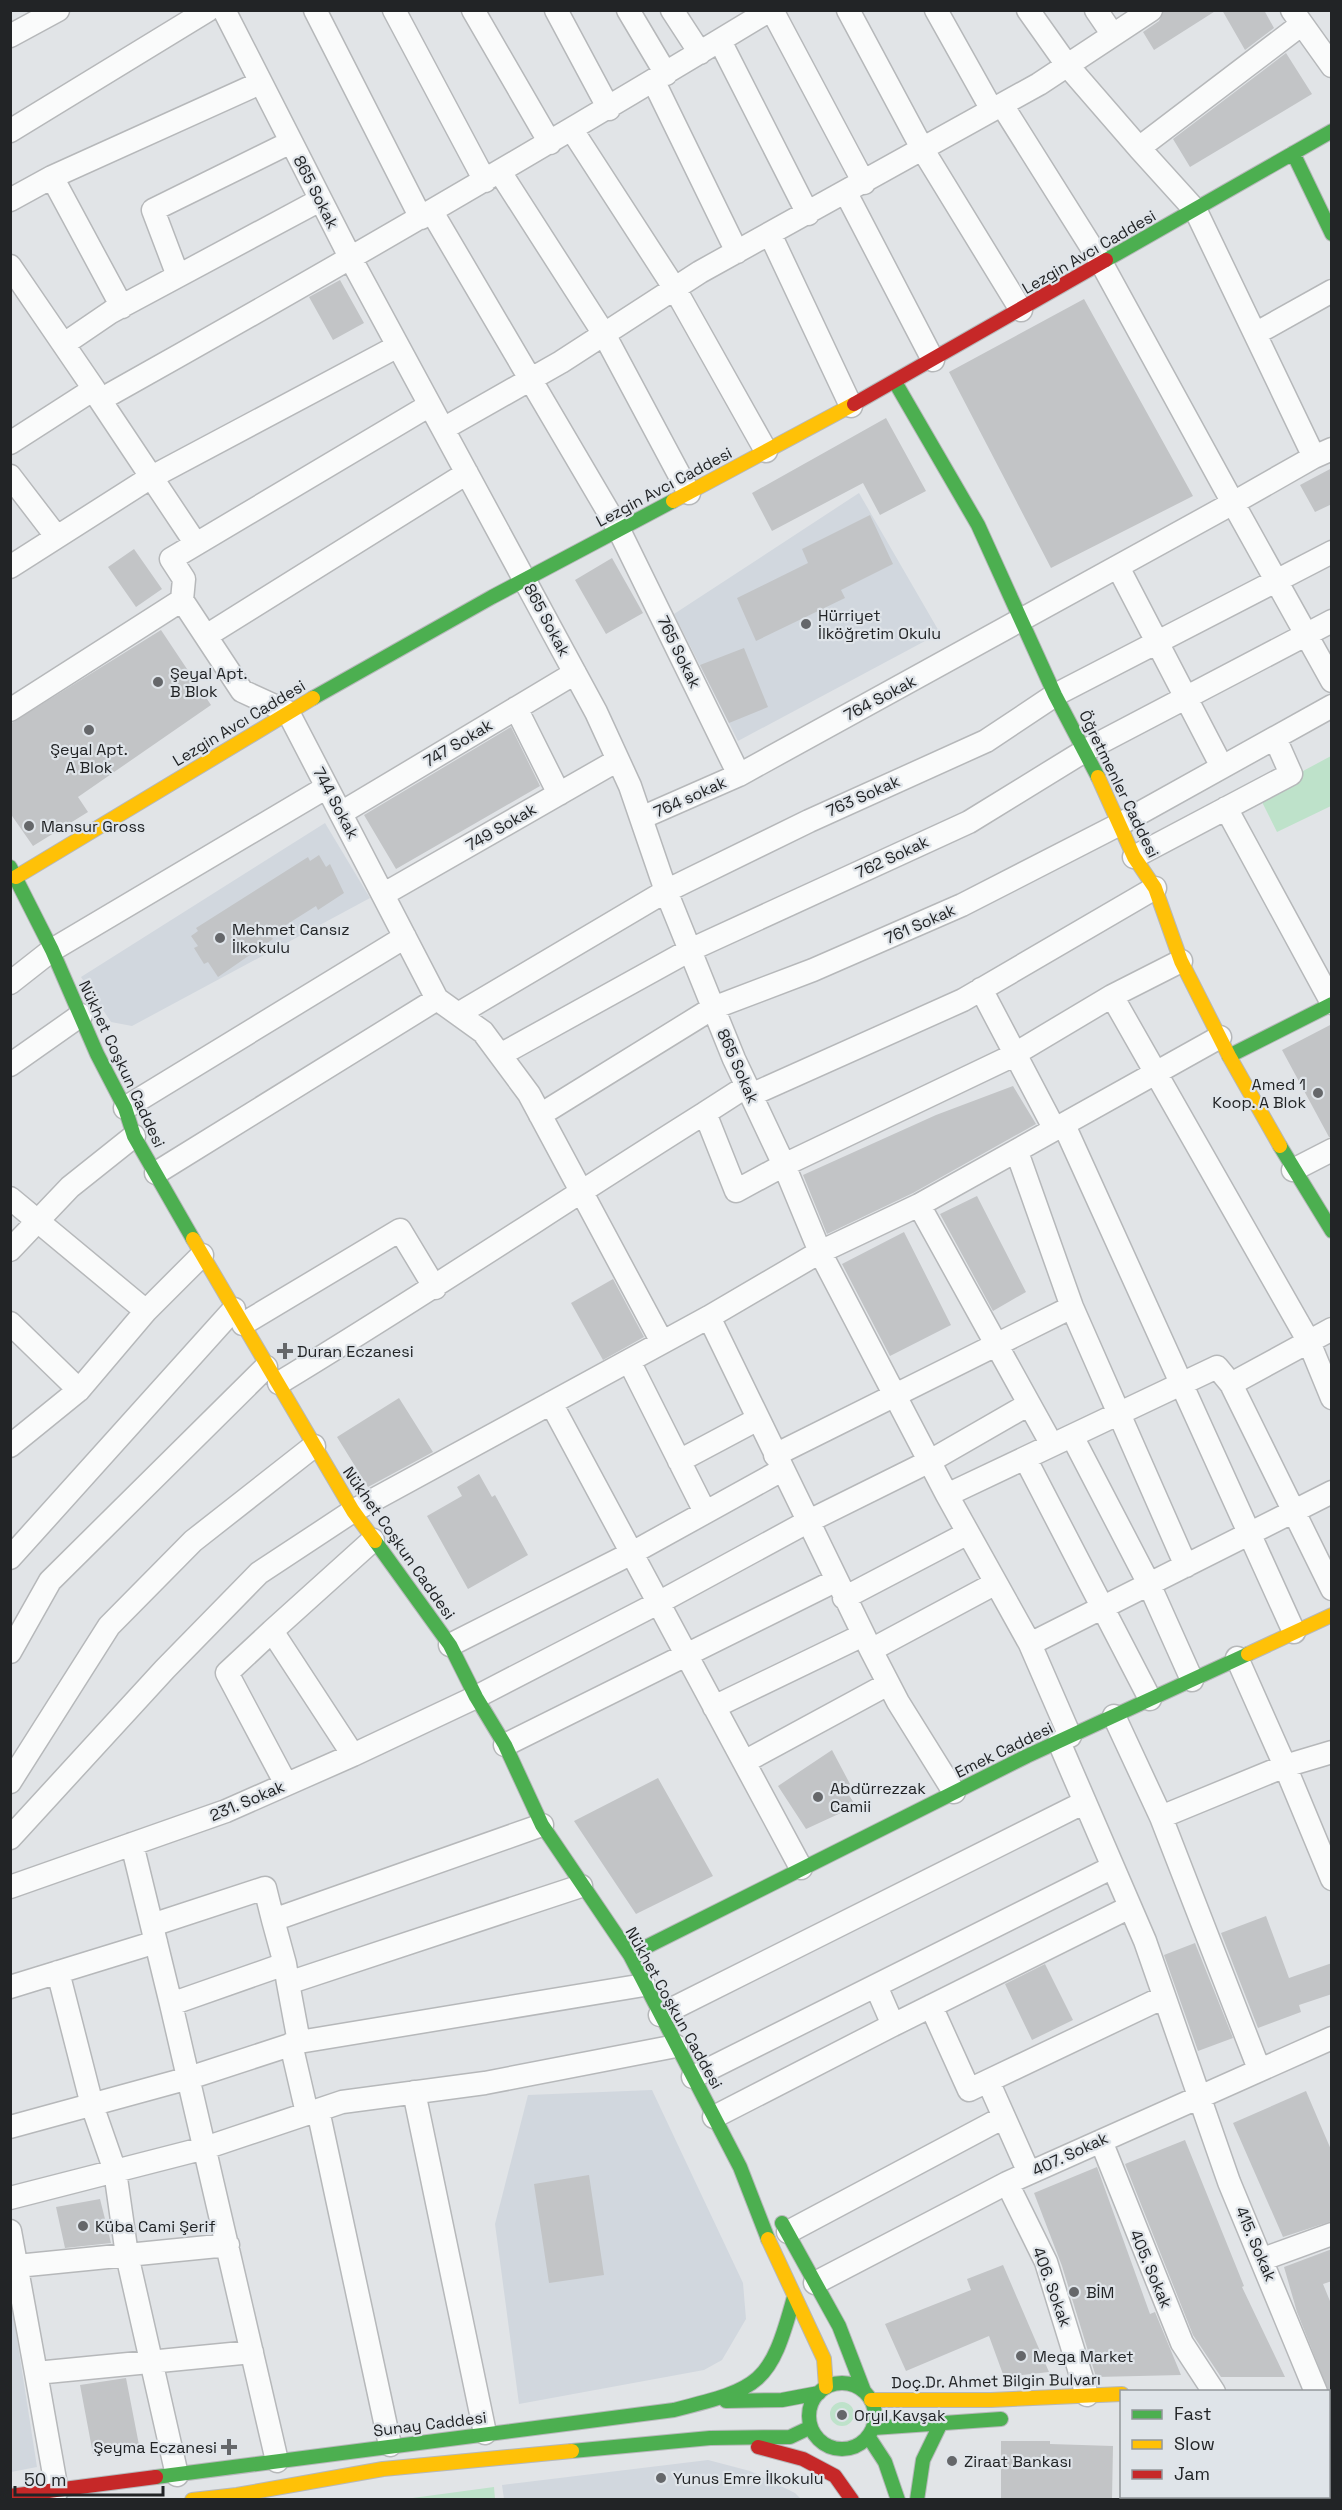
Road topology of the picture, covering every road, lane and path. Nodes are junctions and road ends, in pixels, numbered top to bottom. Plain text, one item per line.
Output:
1 (58, 10) edge
2 (315, 10) edge
3 (394, 10) edge
4 (473, 10) edge
5 (556, 10) edge
6 (628, 10) edge
7 (672, 10) edge
8 (848, 10) edge
9 (936, 10) edge
10 (1028, 10) edge
11 (1096, 10) edge
12 (1151, 10) edge
13 (225, 12) edge
14 (759, 13) edge
15 (1297, 17) edge
16 (1113, 35) junction
17 (10, 36) edge
18 (720, 41) junction
19 (700, 53) junction
20 (1067, 65) junction
21 (1332, 66) edge
22 (660, 78) junction
23 (260, 83) junction
24 (997, 107) junction
25 (609, 109) junction
26 (572, 130) junction
27 (10, 131) edge
28 (1332, 131) edge
29 (291, 142) junction
30 (549, 143) junction
31 (1139, 148) junction
32 (923, 150) junction
33 (1293, 153) junction
34 (493, 176) junction
35 (52, 177) junction
36 (855, 188) junction
37 (320, 200) junction
38 (10, 201) edge
39 (1196, 211) junction
40 (808, 214) junction
41 (426, 215) junction
42 (770, 234) junction
43 (1332, 234) edge
44 (737, 252) junction
45 (351, 259) junction
46 (1102, 264) junction
47 (10, 266) edge
48 (178, 276) junction
49 (675, 289) junction
50 (1332, 291) edge
51 (122, 307) junction
52 (1021, 310) junction
53 (604, 334) junction
54 (1255, 334) junction
55 (64, 344) junction
56 (398, 346) junction
57 (933, 360) junction
58 (531, 379) junction
59 (895, 382) junction
60 (97, 394) junction
61 (430, 405) junction
62 (851, 406) junction
63 (443, 429) junction
64 (10, 443) edge
65 (766, 451) junction
66 (1323, 453) edge
67 (467, 473) junction
68 (10, 476) edge
69 (153, 477) junction
70 (689, 493) junction
71 (1233, 503) junction
72 (619, 530) junction
73 (56, 537) junction
74 (196, 544) junction
75 (1332, 552) edge
76 (10, 567) edge
77 (1119, 567) junction
78 (525, 580) junction
79 (1276, 580) junction
80 (182, 600) junction
81 (1332, 621) edge
82 (1021, 622) junction
83 (1306, 634) junction
84 (206, 636) junction
85 (1158, 642) junction
86 (575, 673) junction
87 (1332, 681) edge
88 (1056, 694) junction
89 (1186, 697) junction
90 (1332, 706) edge
91 (516, 708) junction
92 (10, 710) edge
93 (288, 712) junction
94 (1275, 738) junction
95 (1086, 750) junction
96 (618, 760) junction
97 (1222, 767) junction
98 (739, 775) junction
99 (327, 787) junction
100 (559, 794) junction
101 (1226, 808) junction
102 (341, 813) junction
103 (641, 818) junction
104 (1120, 824) junction
105 (1134, 857) junction
106 (13, 872) edge
107 (1155, 888) junction
108 (666, 891) junction
109 (384, 894) junction
110 (405, 937) junction
111 (52, 950) junction
112 (690, 950) junction
113 (1181, 961) junction
114 (10, 983) edge
115 (981, 989) junction
116 (1112, 996) junction
117 (436, 999) junction
118 (1332, 1003) edge
119 (713, 1008) junction
120 (458, 1014) junction
121 (81, 1015) junction
122 (1224, 1046) junction
123 (1015, 1053) junction
124 (500, 1055) junction
125 (10, 1065) edge
126 (1157, 1071) junction
127 (749, 1091) junction
128 (125, 1108) junction
129 (705, 1113) junction
130 (540, 1115) junction
131 (1059, 1126) junction
132 (134, 1136) junction
133 (1332, 1150) edge
134 (1017, 1152) junction
135 (784, 1165) junction
136 (1293, 1170) junction
137 (156, 1173) junction
138 (581, 1191) junction
139 (10, 1198) edge
140 (919, 1205) junction
141 (39, 1222) junction
142 (1332, 1231) edge
143 (10, 1250) edge
144 (820, 1252) junction
145 (202, 1255) junction
146 (435, 1288) junction
147 (1072, 1307) junction
148 (146, 1311) junction
149 (238, 1317) junction
150 (709, 1317) junction
151 (10, 1323) edge
152 (1332, 1329) edge
153 (662, 1342) junction
154 (1309, 1342) junction
155 (996, 1346) junction
156 (628, 1361) junction
157 (273, 1375) junction
158 (1184, 1383) junction
159 (1231, 1384) junction
160 (79, 1390) junction
161 (895, 1394) junction
162 (1332, 1398) edge
163 (551, 1403) junction
164 (1029, 1404) junction
165 (1118, 1414) junction
166 (758, 1419) junction
167 (16, 1434) edge
168 (1062, 1440) junction
169 (314, 1446) junction
170 (1025, 1458) junction
171 (679, 1461) junction
172 (930, 1461) junction
173 (778, 1463) junction
174 (1332, 1492) edge
175 (947, 1495) junction
176 (1294, 1511) junction
177 (353, 1512) junction
178 (705, 1512) junction
179 (807, 1522) junction
180 (968, 1533) junction
181 (1251, 1533) junction
182 (373, 1540) junction
183 (632, 1553) junction
184 (10, 1558) edge
185 (1186, 1566) junction
186 (996, 1583) junction
187 (1149, 1584) junction
188 (840, 1589) junction
189 (1332, 1589) edge
190 (658, 1603) junction
191 (1102, 1607) junction
192 (1330, 1619) edge
193 (272, 1630) junction
194 (1294, 1632) junction
195 (867, 1642) junction
196 (1030, 1644) junction
197 (450, 1645) junction
198 (10, 1652) edge
199 (687, 1656) junction
200 (1237, 1658) junction
201 (1192, 1680) junction
202 (888, 1684) junction
203 (476, 1697) junction
204 (1150, 1699) junction
205 (714, 1707) junction
206 (1114, 1716) junction
207 (1065, 1739) junction
208 (505, 1745) junction
209 (1332, 1752) edge
210 (353, 1755) junction
211 (744, 1762) junction
212 (1285, 1766) junction
213 (10, 1782) edge
214 (286, 1784) junction
215 (954, 1792) junction
216 (1085, 1803) junction
217 (1161, 1817) junction
218 (542, 1825) junction
219 (10, 1838) edge
220 (132, 1844) junction
221 (1113, 1867) junction
222 (801, 1868) junction
223 (1332, 1879) edge
224 (581, 1886) junction
225 (10, 1887) edge
226 (1130, 1907) junction
227 (273, 1920) junction
228 (154, 1934) junction
229 (630, 1955) junction
230 (58, 1972) junction
231 (286, 1974) junction
232 (644, 1985) junction
233 (876, 1986) junction
234 (10, 1987) edge
235 (1164, 1997) junction
236 (171, 2004) junction
237 (931, 2006) junction
238 (660, 2015) junction
239 (893, 2025) junction
240 (1332, 2038) edge
241 (295, 2043) junction
242 (676, 2046) junction
243 (1259, 2069) junction
244 (693, 2077) junction
245 (189, 2079) junction
246 (988, 2081) junction
247 (414, 2092) junction
248 (1199, 2096) junction
249 (92, 2105) junction
250 (313, 2111) junction
251 (714, 2117) junction
252 (1004, 2117) junction
253 (10, 2127) edge
254 (1101, 2141) junction
255 (205, 2148) junction
256 (740, 2167) junction
257 (115, 2171) junction
258 (1029, 2173) junction
259 (1007, 2183) junction
260 (10, 2198) edge
261 (10, 2231) edge
262 (788, 2232) junction
263 (1332, 2234) edge
264 (228, 2245) junction
265 (127, 2255) junction
266 (1263, 2259) junction
267 (17, 2266) junction
268 (815, 2283) junction
269 (794, 2297) junction
270 (252, 2352) junction
271 (149, 2362) junction
272 (36, 2373) junction
273 (822, 2390) junction
274 (1213, 2390) edge
275 (1316, 2390) edge
276 (1120, 2394) edge
277 (1087, 2395) junction
278 (868, 2396) junction
279 (710, 2401) junction
280 (1021, 2418) dead end
281 (940, 2423) junction
282 (811, 2427) junction
283 (871, 2432) junction
284 (485, 2433) junction
285 (710, 2438) junction
286 (390, 2445) junction
287 (832, 2447) junction
288 (277, 2461) junction
289 (177, 2475) junction
290 (57, 2492) junction
291 (10, 2496) edge
292 (192, 2499) edge
293 (853, 2499) edge
294 (898, 2499) edge
295 (917, 2499) edge

1 - 17 street
2 - 41 street, 765 Sokak
3 - 34 street
4 - 30 street
5 - 25 street
6 - 22 street
7 - 19 street
8 - 32 street
9 - 24 street
10 - 20 street
11 - 16 street
12 - 16 street
13 - 23 street, 865 Sokak
13 - 27 street
14 - 18 street
14 - 36 street
15 - 21 street
15 - 31 street
16 - 20 street
18 - 19 street
18 - 40 street
19 - 22 street
20 - 24 street
20 - 31 street
22 - 25 street
22 - 44 street
23 - 29 street, 865 Sokak
23 - 35 street
24 - 32 street
24 - 46 street
25 - 26 street
26 - 30 street
26 - 49 street
28 - 33 street, Lezgin Avcı Caddesi
29 - 37 street, 865 Sokak
29 - 48 street
30 - 34 street
31 - 39 street
32 - 36 street
32 - 52 street
33 - 39 street, Lezgin Avcı Caddesi
33 - 43 street
34 - 41 street
34 - 53 street
35 - 38 street
35 - 51 street
36 - 40 street
36 - 57 street
37 - 45 street, 865 Sokak
37 - 48 street
39 - 46 street, Lezgin Avcı Caddesi
39 - 54 street
40 - 42 street
41 - 45 street
41 - 58 street, 765 Sokak
42 - 44 street
42 - 62 street
44 - 49 street
45 - 56 street, 865 Sokak
45 - 60 street
46 - 52 street, Lezgin Avcı Caddesi
46 - 71 street
47 - 55 street
48 - 51 street
49 - 53 street
49 - 65 street
50 - 54 street
51 - 55 street
52 - 57 street, Lezgin Avcı Caddesi
53 - 58 street
53 - 70 street
54 - 66 street
55 - 60 street
56 - 61 street, 865 Sokak
56 - 69 street
57 - 59 street, Lezgin Avcı Caddesi
58 - 63 street
58 - 72 street, 765 Sokak
59 - 62 street, Lezgin Avcı Caddesi
59 - 82 street, Öğretmenler Caddesi
60 - 64 street
60 - 69 street
61 - 63 street, 865 Sokak
61 - 74 street
62 - 65 street, Lezgin Avcı Caddesi
63 - 67 street, 865 Sokak
65 - 70 street, Lezgin Avcı Caddesi
66 - 71 street, 764 Sokak
67 - 78 street, 865 Sokak
67 - 84 street
68 - 73 street
69 - 73 street
69 - 74 street
70 - 72 street, Lezgin Avcı Caddesi
71 - 77 street, 764 Sokak
71 - 79 street
72 - 78 street, Lezgin Avcı Caddesi
72 - 98 street, 765 Sokak
73 - 76 street
74 - 80 street
75 - 79 street, 763 Sokak
77 - 82 street, 764 Sokak
77 - 85 street
78 - 86 street, 865 Sokak
78 - 93 street, Lezgin Avcı Caddesi
79 - 83 street
79 - 85 street, 763 Sokak
80 - 84 street
80 - 92 street
81 - 83 street, 762 Sokak
82 - 88 street, Öğretmenler Caddesi
82 - 98 street, 764 Sokak
83 - 87 street
83 - 89 street, 762 Sokak
84 - 93 street
85 - 88 street, 763 Sokak
85 - 89 street
86 - 91 street, 747 Sokak
86 - 96 street, 865 Sokak
88 - 95 street, Öğretmenler Caddesi
88 - 108 street, 763 Sokak
89 - 95 street, 762 Sokak
89 - 97 street
90 - 94 street, 761 Sokak
91 - 100 street
91 - 102 street, 747 Sokak
93 - 99 street, 744 Sokak
93 - 106 street, Lezgin Avcı Caddesi
94 - 97 street, 761 Sokak
94 - 101 street
95 - 104 street, Öğretmenler Caddesi
95 - 112 street, 762 Sokak
96 - 100 street, 749 Sokak
96 - 103 street, 865 Sokak
97 - 104 street, 761 Sokak
98 - 103 street, 764 sokak
99 - 102 street, 744 Sokak
99 - 111 street
100 - 109 street, 749 Sokak
101 - 105 street
101 - 118 street
102 - 109 street, 744 Sokak
103 - 108 street, 865 Sokak
104 - 105 street, Öğretmenler Caddesi
104 - 119 street, 761 Sokak
105 - 107 street, Öğretmenler Caddesi
106 - 111 street, Nükhet Coşkun Caddesi
107 - 113 street, Öğretmenler Caddesi
107 - 115 street
108 - 112 street, 865 Sokak
108 - 120 street, 763 Sokak
109 - 110 street, 744 Sokak
110 - 117 street, 744 Sokak
110 - 128 street
111 - 114 street
111 - 121 street, Nükhet Coşkun Caddesi
112 - 119 street, 865 Sokak
112 - 124 street, 762 Sokak
113 - 116 street
113 - 122 street, Öğretmenler Caddesi
115 - 123 street
115 - 127 street
116 - 123 street
116 - 126 street
117 - 120 street
117 - 137 street
118 - 122 street
119 - 127 street, 865 Sokak
119 - 130 street, 761 Sokak
120 - 124 street
121 - 125 street
121 - 128 street, Nükhet Coşkun Caddesi
122 - 126 street
122 - 136 street, Öğretmenler Caddesi
123 - 131 street
123 - 135 street
124 - 130 street
126 - 131 street
126 - 154 street
127 - 129 street
127 - 135 street, 865 Sokak
128 - 132 street, Nükhet Coşkun Caddesi
129 - 135 street
129 - 138 street
130 - 138 street
131 - 134 street
131 - 158 street
132 - 137 street, Nükhet Coşkun Caddesi
132 - 141 street
133 - 136 street
134 - 140 street
134 - 147 street
135 - 144 street, 865 Sokak
136 - 142 street, Öğretmenler Caddesi
137 - 145 street, Nükhet Coşkun Caddesi
138 - 146 street
138 - 153 street
139 - 141 street
140 - 144 street
140 - 155 street
141 - 143 street
141 - 148 street
144 - 150 street
144 - 161 street, 865 Sokak
145 - 148 street
145 - 149 street, Nükhet Coşkun Caddesi
146 - 149 street
146 - 157 street
147 - 155 street
147 - 165 street
148 - 160 street
149 - 157 street, Nükhet Coşkun Caddesi
149 - 184 street
150 - 153 street
150 - 166 street
151 - 160 street
152 - 154 street
153 - 156 street
154 - 159 street
154 - 162 street
155 - 161 street
155 - 164 street
156 - 163 street
156 - 171 street
157 - 169 street, Nükhet Coşkun Caddesi
157 - 198 street
158 - 159 street
158 - 165 street
158 - 181 street
159 - 176 street
160 - 167 street
161 - 172 street, 865 Sokak
161 - 173 street
163 - 177 street
163 - 183 street
164 - 168 street
164 - 172 street, 231. Sokak
165 - 168 street
165 - 185 street
166 - 171 street
166 - 173 street
168 - 170 street
168 - 187 street
169 - 177 street, Nükhet Coşkun Caddesi
169 - 213 street
170 - 175 street
170 - 191 street
171 - 178 street
172 - 175 street, 865 Sokak
172 - 179 street, 231. Sokak
173 - 178 street
173 - 179 street
174 - 176 street
175 - 180 street, 865 Sokak
176 - 181 street
176 - 189 street
177 - 182 street, Nükhet Coşkun Caddesi
177 - 219 street
178 - 183 street
179 - 188 street
179 - 190 street, 231. Sokak
180 - 186 street, 865 Sokak
180 - 188 street
181 - 185 street
181 - 194 street
182 - 193 street
182 - 197 street, Nükhet Coşkun Caddesi
183 - 190 street
183 - 197 street
185 - 187 street
186 - 195 street
186 - 196 street, 865 Sokak
187 - 191 street
187 - 201 street
188 - 195 street
188 - 199 street
190 - 199 street
190 - 203 street, 231. Sokak
191 - 196 street
191 - 204 street
192 - 194 street, Emek Caddesi
193 - 210 street
193 - 214 street
194 - 200 street, Emek Caddesi
195 - 202 street
195 - 205 street
196 - 207 street, 415. Sokak
197 - 203 street, Nükhet Coşkun Caddesi
199 - 205 street
199 - 208 street
200 - 201 street, Emek Caddesi
200 - 212 street
201 - 204 street, Emek Caddesi
202 - 211 street
202 - 215 street
203 - 208 street, Nükhet Coşkun Caddesi
203 - 210 street, 231. Sokak
204 - 206 street, Emek Caddesi
205 - 211 street
206 - 207 street, Emek Caddesi
206 - 217 street
207 - 215 street, Emek Caddesi
207 - 216 street, 415. Sokak
208 - 218 street, Nükhet Coşkun Caddesi
209 - 212 street
210 - 214 street, 231. Sokak
211 - 222 street
212 - 217 street
212 - 223 street
214 - 220 street, 231. Sokak
215 - 222 street, Emek Caddesi
216 - 221 street, 415. Sokak
216 - 238 street
217 - 243 street
218 - 224 street, Nükhet Coşkun Caddesi
218 - 227 street
220 - 225 street, 231. Sokak
220 - 228 street
221 - 226 street, 415. Sokak
221 - 233 street
222 - 229 street, Emek Caddesi
224 - 229 street, Nükhet Coşkun Caddesi
224 - 231 street
226 - 235 street, 415. Sokak
226 - 237 street
227 - 228 street
227 - 231 street
228 - 230 street
228 - 236 street
229 - 232 street, Nükhet Coşkun Caddesi
230 - 234 street
230 - 249 street
231 - 236 street
231 - 241 street
232 - 238 street, Nükhet Coşkun Caddesi
232 - 241 street
233 - 239 street
233 - 244 street
235 - 246 street
235 - 248 street, 415. Sokak
236 - 245 street
237 - 239 street
237 - 246 street
238 - 242 street, Nükhet Coşkun Caddesi
239 - 251 street
240 - 243 street, 407. Sokak
241 - 245 street
241 - 250 street
242 - 244 street, Nükhet Coşkun Caddesi
242 - 247 street
243 - 248 street, 407. Sokak
244 - 251 street, Nükhet Coşkun Caddesi
245 - 249 street
245 - 255 street
246 - 252 street
247 - 250 street
247 - 284 street
248 - 254 street, 407. Sokak
248 - 266 street, 415. Sokak
249 - 253 street
249 - 257 street
250 - 255 street
250 - 286 street
251 - 256 street, Nükhet Coşkun Caddesi
252 - 258 street
252 - 262 street
254 - 258 street, 407. Sokak
254 - 274 street, 405. Sokak
255 - 257 street
255 - 264 street
256 - 262 street
256 - 269 street
257 - 260 street
257 - 265 street
258 - 259 street, 407. Sokak
259 - 268 street, 407. Sokak
259 - 277 street, 406. Sokak
261 - 267 street
262 - 268 street
263 - 266 street
264 - 265 street
264 - 270 street
265 - 267 street
265 - 271 street
266 - 275 street, 415. Sokak
267 - 272 street
268 - 278 street
269 - 273 street
269 - 279 street, Sunay Caddesi
270 - 271 street
270 - 288 street
271 - 272 street
271 - 289 street
272 - 290 street
273 - 278 street
273 - 279 street
273 - 282 street
276 - 277 street, Doç.Dr. Ahmet Bilgin Bulvarı
277 - 278 street, Doç.Dr. Ahmet Bilgin Bulvarı
278 - 283 street
279 - 284 street, Sunay Caddesi
280 - 281 street
281 - 283 street
281 - 295 street
282 - 285 street
282 - 287 street
283 - 287 street
283 - 294 street
284 - 286 street, Sunay Caddesi
285 - 292 street
285 - 293 street
286 - 288 street, Sunay Caddesi
287 - 293 street
288 - 289 street, Sunay Caddesi
289 - 290 street, Sunay Caddesi
290 - 291 street, Sunay Caddesi

